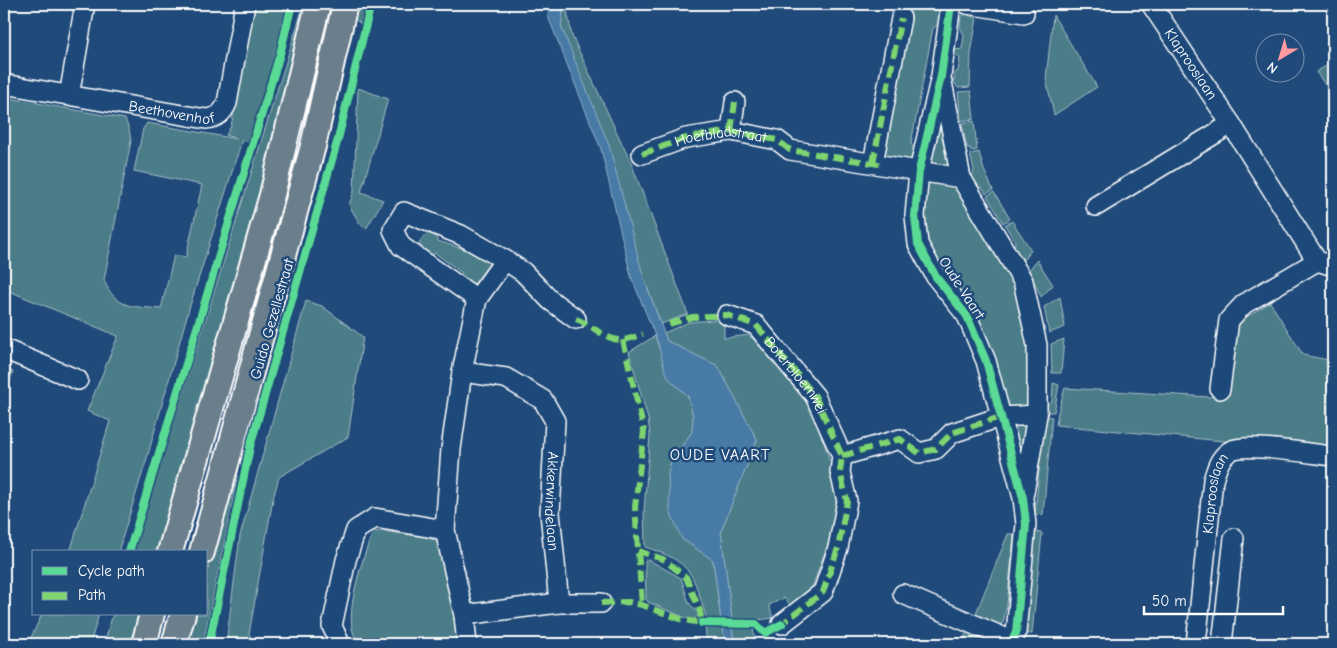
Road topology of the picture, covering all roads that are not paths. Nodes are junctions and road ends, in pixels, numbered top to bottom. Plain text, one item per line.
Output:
1 (85, 4) edge
2 (245, 4) edge
3 (318, 4) edge
4 (345, 4) edge
5 (951, 4) edge
6 (967, 4) edge
7 (1151, 4) edge
8 (1024, 13) dead end
9 (901, 18) dead end
10 (941, 76) junction
11 (4, 84) edge
12 (70, 96) junction
13 (736, 102) dead end
14 (1231, 124) junction
15 (731, 130) junction
16 (642, 154) dead end
17 (873, 163) junction
18 (919, 171) junction
19 (961, 178) junction
20 (1096, 206) dead end
21 (505, 260) junction
22 (1325, 264) edge
23 (477, 299) junction
24 (727, 315) dead end
25 (576, 319) dead end
26 (4, 349) edge
27 (462, 372) junction
28 (78, 380) dead end
29 (1220, 389) dead end
30 (1037, 414) junction
31 (1000, 417) junction
32 (842, 456) junction
33 (1333, 456) edge
34 (1023, 498) junction
35 (445, 530) junction
36 (1234, 538) dead end
37 (171, 550) edge
38 (203, 550) edge
39 (903, 594) dead end
40 (559, 603) junction
41 (602, 603) dead end
42 (464, 615) junction
43 (151, 616) edge
44 (182, 616) edge
45 (782, 624) dead end
46 (1011, 642) edge
47 (144, 644) edge
48 (174, 644) edge
49 (340, 644) edge
50 (467, 644) edge
51 (1196, 644) edge
52 (1222, 644) edge

1 - 12 street
2 - 12 street, Beethovenhof
3 - 37 main road
4 - 38 main road, Guido Gezellestraat
5 - 10 street, Oude Vaart
6 - 8 street
7 - 14 street, Klaprooslaan
9 - 17 street
10 - 18 street, Oude Vaart
10 - 19 street, Oude Vaart
11 - 12 street, Beethovenhof
13 - 15 street
14 - 20 street
14 - 22 street, Klaprooslaan
15 - 16 street, Hoefbladstraat
15 - 17 street, Hoefbladstraat
17 - 18 street, Hoefbladstraat
18 - 19 street
18 - 31 street, Oude Vaart
19 - 30 street, Oude Vaart
21 - 23 street
21 - 23 street
21 - 25 street
22 - 29 street, Klaprooslaan
23 - 27 street
24 - 32 street, Boterbloemwei
26 - 28 street
27 - 35 street
27 - 40 street, Akkerwindelaan
30 - 31 street
30 - 34 street, Oude Vaart
31 - 32 street
31 - 34 street, Oude Vaart
32 - 45 street, Boterbloemwei
33 - 51 street, Klaprooslaan
34 - 46 street, Oude Vaart
35 - 42 street
35 - 49 street
36 - 52 street, Klaprooslaan
39 - 46 street, Oude Vaart
40 - 41 street
40 - 42 street
42 - 50 street
43 - 47 main road
44 - 48 main road

